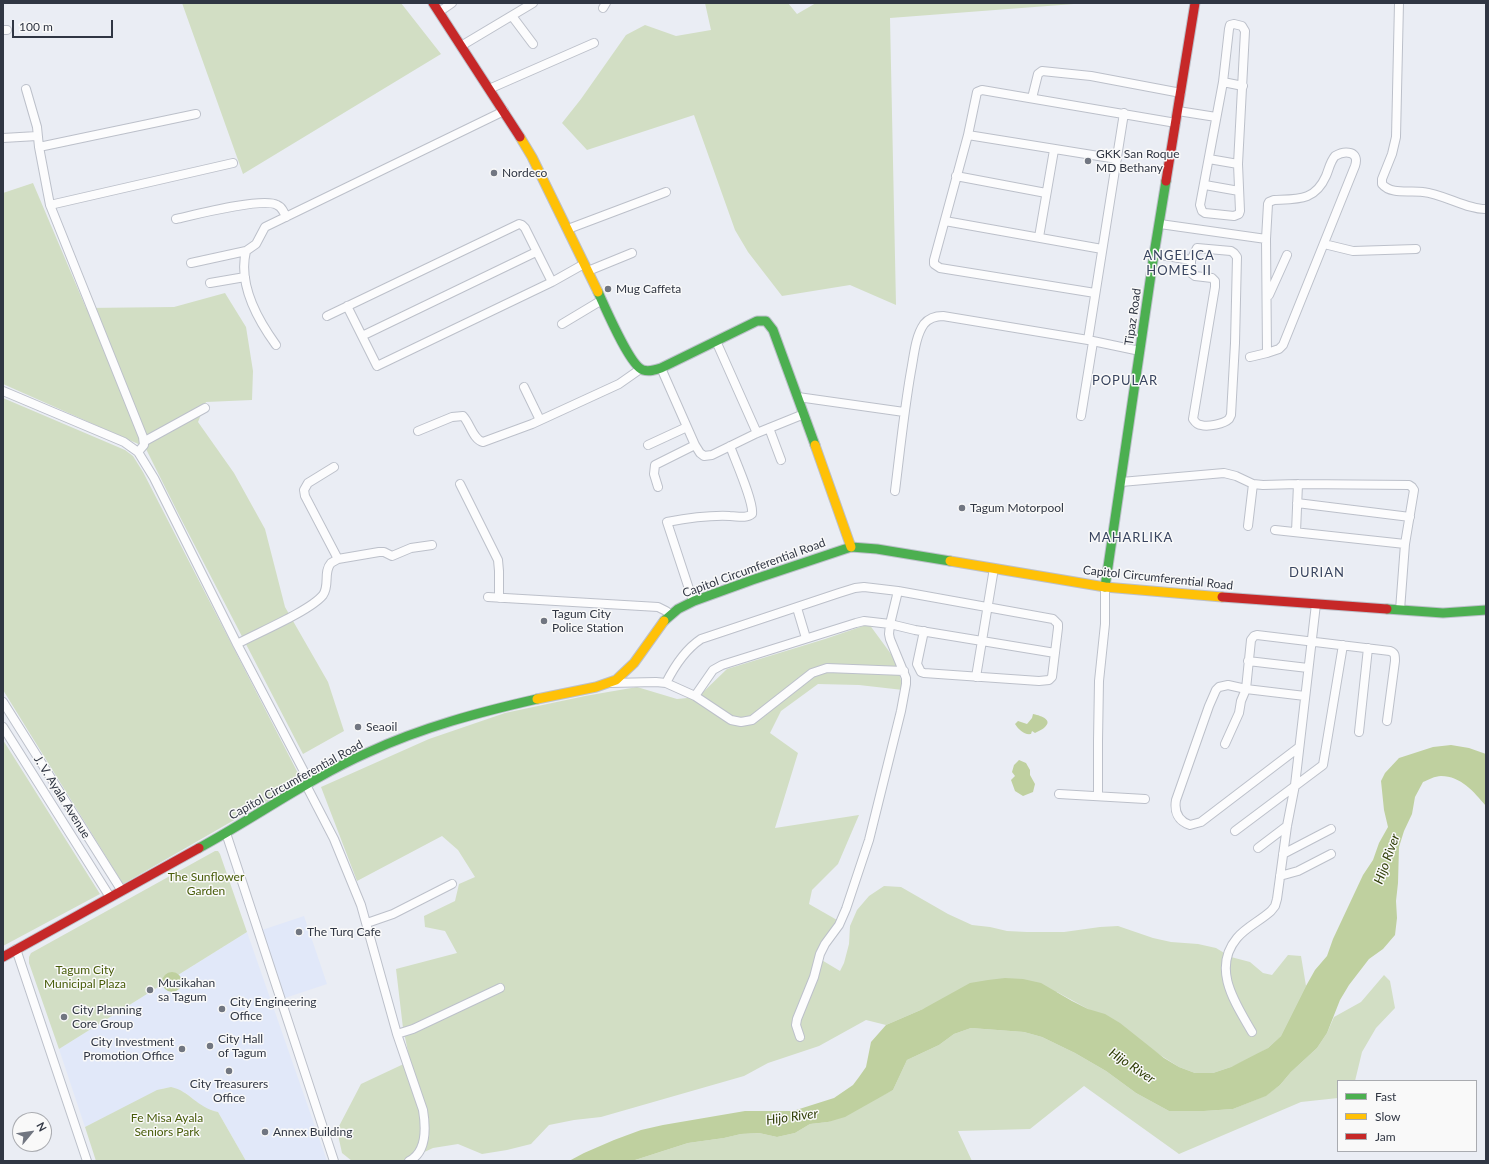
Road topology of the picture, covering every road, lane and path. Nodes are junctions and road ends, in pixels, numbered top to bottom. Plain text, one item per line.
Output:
1 (433, 3) edge
2 (452, 3) edge
3 (533, 3) edge
4 (1195, 3) edge
5 (1399, 3) edge
6 (439, 12) junction
7 (512, 16) junction
8 (594, 43) dead end
9 (533, 44) dead end
10 (461, 46) junction
11 (1223, 82) junction
12 (1242, 86) junction
13 (26, 89) dead end
14 (490, 89) junction
15 (1181, 93) junction
16 (1032, 98) junction
17 (504, 111) junction
18 (1178, 112) junction
19 (1124, 113) junction
20 (196, 114) dead end
21 (1216, 117) junction
22 (1176, 123) junction
23 (968, 135) junction
24 (37, 136) junction
25 (3, 138) edge
26 (38, 148) junction
27 (1054, 150) junction
28 (1117, 159) junction
29 (1209, 159) junction
30 (233, 163) dead end
31 (1238, 164) junction
32 (956, 176) junction
33 (1205, 184) junction
34 (1240, 190) junction
35 (666, 192) dead end
36 (1046, 193) junction
37 (50, 204) junction
38 (1486, 209) edge
39 (286, 217) junction
40 (176, 219) dead end
41 (945, 221) junction
42 (1160, 224) junction
43 (568, 229) junction
44 (1039, 237) junction
45 (1266, 239) junction
46 (1324, 244) junction
47 (1102, 249) junction
48 (1416, 249) dead end
49 (246, 251) junction
50 (536, 252) junction
51 (632, 253) dead end
52 (1154, 254) junction
53 (1287, 255) dead end
54 (1191, 260) junction
55 (191, 263) dead end
56 (586, 267) junction
57 (245, 277) junction
58 (552, 282) junction
59 (210, 283) dead end
60 (1095, 293) junction
61 (1268, 298) junction
62 (602, 300) junction
63 (347, 306) junction
64 (327, 316) dead end
65 (562, 324) dead end
66 (362, 336) junction
67 (716, 341) junction
68 (1091, 341) junction
69 (276, 345) dead end
70 (1140, 351) junction
71 (1267, 353) junction
72 (1250, 357) dead end
73 (661, 368) junction
74 (639, 370) junction
75 (524, 387) dead end
76 (3, 391) edge
77 (798, 397) junction
78 (205, 408) dead end
79 (904, 412) junction
80 (804, 414) junction
81 (1080, 416) dead end
82 (540, 420) junction
83 (687, 427) junction
84 (769, 428) junction
85 (418, 431) dead end
86 (757, 432) junction
87 (144, 442) junction
88 (648, 445) dead end
89 (695, 445) junction
90 (730, 446) junction
91 (138, 452) junction
92 (781, 460) dead end
93 (334, 467) dead end
94 (1121, 482) junction
95 (460, 484) dead end
96 (1253, 484) junction
97 (1298, 484) junction
98 (658, 487) dead end
99 (895, 491) dead end
100 (1297, 503) junction
101 (1410, 517) junction
102 (1248, 526) dead end
103 (1275, 530) dead end
104 (1296, 532) junction
105 (1405, 544) junction
106 (432, 545) dead end
107 (851, 548) junction
108 (338, 559) junction
109 (994, 568) junction
110 (1105, 587) junction
111 (898, 591) junction
112 (488, 597) dead end
113 (499, 598) junction
114 (693, 601) junction
115 (1316, 604) junction
116 (796, 608) junction
117 (987, 608) junction
118 (1400, 610) junction
119 (1486, 610) edge
120 (670, 614) junction
121 (890, 624) junction
122 (924, 631) junction
123 (806, 638) junction
124 (1312, 640) junction
125 (981, 641) junction
126 (237, 644) junction
127 (1343, 644) junction
128 (1368, 648) junction
129 (1055, 653) junction
130 (1248, 662) junction
131 (1308, 668) junction
132 (904, 671) junction
133 (976, 677) junction
134 (609, 683) junction
135 (666, 684) junction
136 (1246, 689) junction
137 (695, 696) junction
138 (1305, 696) junction
139 (3, 702) edge
140 (1387, 721) dead end
141 (3, 727) edge
142 (1359, 732) dead end
143 (1225, 744) dead end
144 (1298, 748) junction
145 (308, 784) junction
146 (1295, 785) junction
147 (1060, 794) dead end
148 (1098, 796) junction
149 (1145, 799) dead end
150 (1286, 826) junction
151 (1330, 828) dead end
152 (1235, 832) dead end
153 (226, 833) junction
154 (1258, 848) dead end
155 (1283, 854) junction
156 (1331, 854) dead end
157 (1280, 876) junction
158 (452, 884) dead end
159 (122, 891) junction
160 (110, 897) junction
161 (367, 923) junction
162 (16, 949) junction
163 (3, 957) edge
164 (500, 988) dead end
165 (1252, 1032) dead end
166 (397, 1034) junction
167 (800, 1037) dead end
168 (87, 1161) edge
169 (334, 1161) edge
170 (409, 1161) edge

1 - 6 main road
2 - 6 street
3 - 7 street
4 - 15 main road, Tipaz Road
5 - 38 street
6 - 10 main road
7 - 9 street
7 - 10 street
8 - 14 street
10 - 14 main road
11 - 12 street
11 - 12 street
11 - 21 street
12 - 31 street
13 - 24 street
14 - 17 main road
15 - 16 street
15 - 18 main road, Tipaz Road
16 - 19 street
16 - 23 street
17 - 39 street
17 - 43 main road
18 - 21 street
18 - 22 main road, Tipaz Road
19 - 22 street
19 - 28 street
20 - 26 street
21 - 29 street
22 - 42 main road, Tipaz Road
23 - 27 street
23 - 32 street
24 - 25 street
24 - 26 street
26 - 37 street
27 - 28 street
27 - 36 street
28 - 47 street
29 - 31 street
29 - 33 street
30 - 37 street
31 - 34 street
32 - 36 street
32 - 41 street
33 - 34 street
33 - 34 street
35 - 43 street
36 - 44 street
37 - 87 street
39 - 40 street
39 - 49 street
41 - 44 street
41 - 60 street
42 - 45 street
42 - 52 main road, Tipaz Road
43 - 56 main road
44 - 47 street
45 - 46 street
45 - 61 street
46 - 48 street
46 - 71 street
47 - 60 street
49 - 55 street
49 - 57 street
50 - 58 street
50 - 63 street
50 - 66 street
51 - 56 street
52 - 54 street
52 - 70 main road, Tipaz Road
53 - 61 street
54 - 54 street
56 - 58 street
56 - 62 main road
57 - 59 street
57 - 69 street
58 - 66 street
60 - 68 street
61 - 71 street
62 - 65 street
62 - 74 main road
63 - 64 street
63 - 66 street
67 - 73 main road
67 - 77 main road
67 - 86 street
68 - 70 street
68 - 79 street
68 - 81 street
70 - 94 main road, Tipaz Road
71 - 72 street
73 - 74 main road
73 - 83 street
74 - 82 street
75 - 82 street
76 - 91 street
77 - 79 street
77 - 80 main road
78 - 87 street
79 - 99 street
80 - 84 street
80 - 107 main road
82 - 85 street
83 - 88 street
83 - 89 street
84 - 86 street
84 - 92 street
86 - 90 street
87 - 91 street
89 - 90 street
89 - 98 street
90 - 114 street
91 - 126 street
93 - 108 street
94 - 96 street
94 - 110 main road, Tipaz Road
95 - 113 street
96 - 97 street
96 - 102 street
97 - 100 street
97 - 101 street
100 - 101 street
100 - 104 street
101 - 105 street
103 - 104 street
104 - 105 street
105 - 118 street
106 - 108 street
107 - 109 main road, Capitol Circumferential Road
107 - 114 main road, Capitol Circumferential Road
108 - 126 street
109 - 110 main road, Capitol Circumferential Road
109 - 117 street
110 - 115 main road, Capitol Circumferential Road
110 - 148 street
111 - 116 street
111 - 117 street
111 - 121 street
112 - 113 street
113 - 120 street
114 - 120 main road, Capitol Circumferential Road
115 - 118 main road, Capitol Circumferential Road
115 - 124 street
116 - 123 street
116 - 135 street
117 - 125 street
117 - 129 street
118 - 119 main road, Capitol Circumferential Road
120 - 134 main road, Capitol Circumferential Road
121 - 122 street
121 - 123 street
121 - 132 street
122 - 125 street
122 - 133 street
123 - 137 street
124 - 127 street
124 - 130 street
124 - 131 street
125 - 129 street
125 - 133 street
126 - 145 street
127 - 128 street
127 - 146 street
128 - 140 street
128 - 142 street
129 - 133 street
130 - 131 street
130 - 136 street
131 - 138 street
132 - 137 street
132 - 167 street
134 - 135 street
134 - 145 main road, Capitol Circumferential Road
135 - 137 street
136 - 138 street
136 - 143 street
136 - 144 street
138 - 144 street
139 - 159 street, J. V. Ayala Avenue
141 - 160 street, J. V. Ayala Avenue
144 - 146 street
145 - 153 main road, Capitol Circumferential Road
145 - 161 street
146 - 150 street
146 - 152 street
147 - 148 street
148 - 149 street
150 - 154 street
150 - 155 street
151 - 155 street
153 - 159 main road, Capitol Circumferential Road
153 - 169 street
155 - 157 street
156 - 157 street
157 - 165 street
158 - 161 street
159 - 160 main road, Capitol Circumferential Road
160 - 162 main road, Capitol Circumferential Road
161 - 166 street
162 - 163 main road, Capitol Circumferential Road
162 - 168 street
164 - 166 street
166 - 170 street

